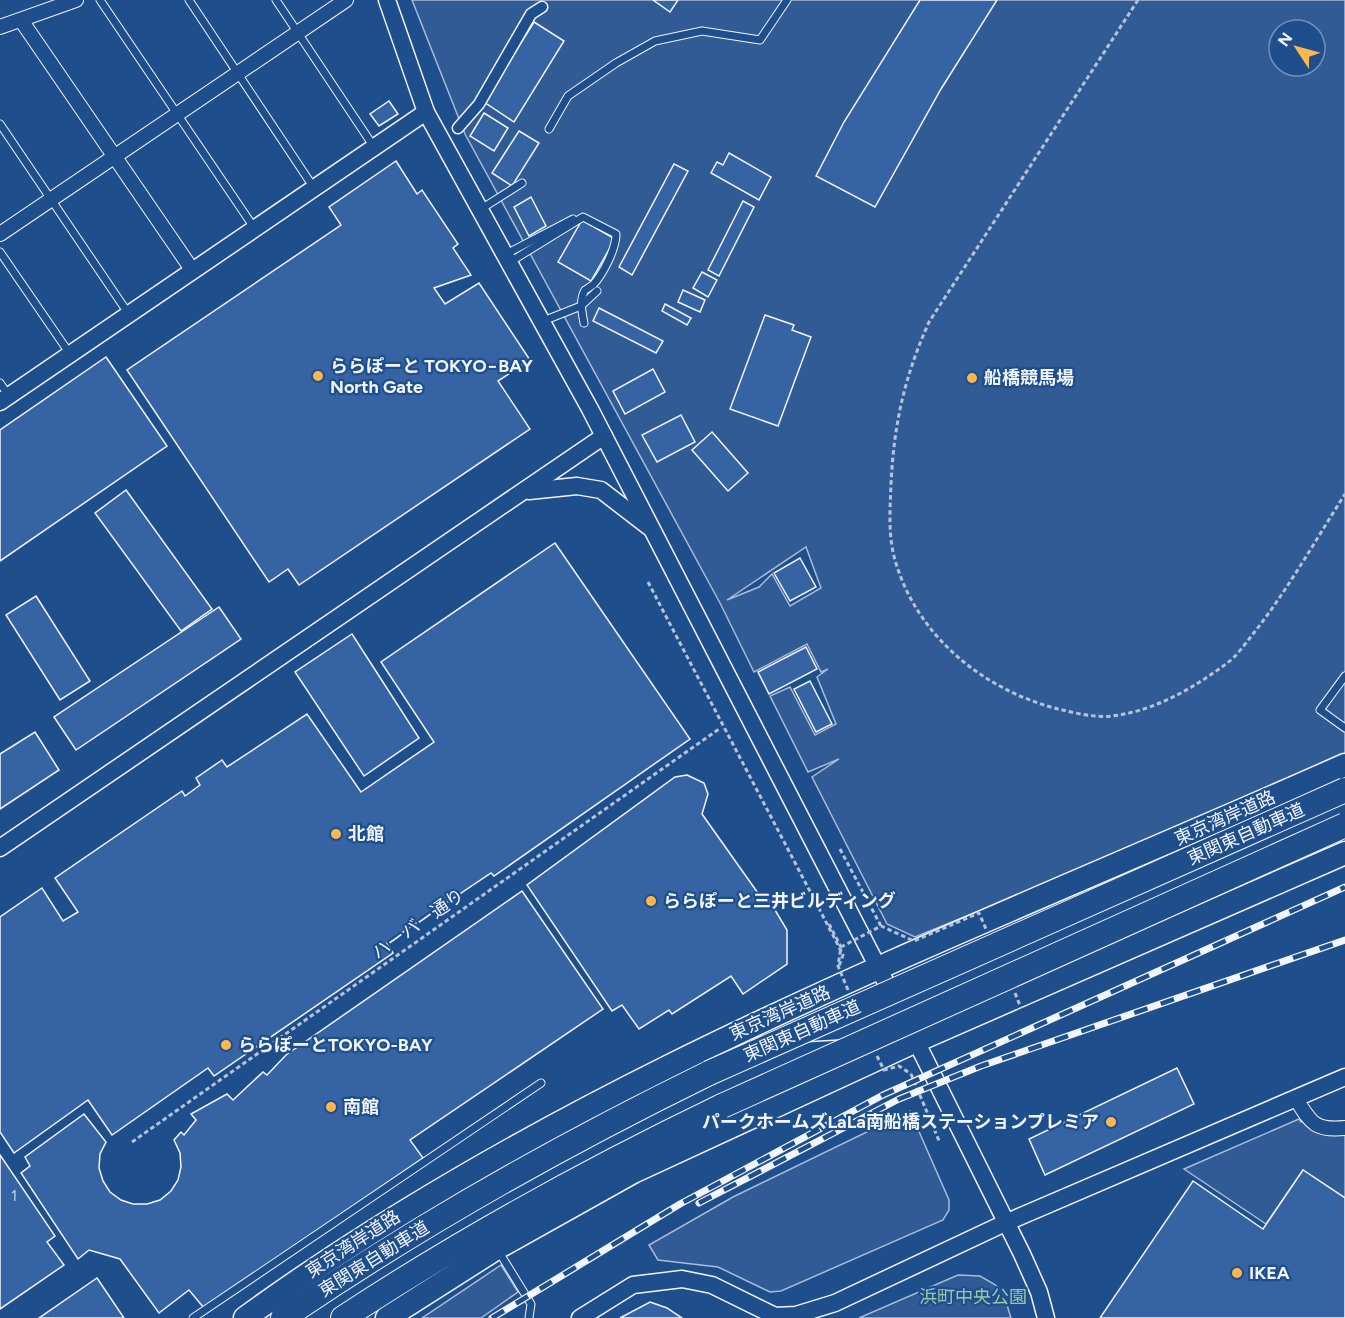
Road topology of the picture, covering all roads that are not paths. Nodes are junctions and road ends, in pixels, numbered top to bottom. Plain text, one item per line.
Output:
1 (76, 0) edge
2 (100, 0) edge
3 (189, 0) edge
4 (276, 0) edge
5 (345, 0) edge
6 (387, 0) edge
7 (788, 0) edge
8 (542, 7) dead end
9 (21, 20) junction
10 (0, 27) edge
11 (297, 32) junction
12 (237, 73) junction
13 (426, 112) junction
14 (177, 113) junction
15 (0, 124) edge
16 (458, 128) dead end
17 (549, 129) dead end
18 (375, 147) junction
19 (114, 155) junction
20 (522, 183) dead end
21 (314, 188) junction
22 (50, 198) junction
23 (479, 210) junction
24 (575, 218) dead end
25 (255, 229) junction
26 (0, 234) edge
27 (0, 252) edge
28 (506, 259) junction
29 (193, 271) junction
30 (597, 291) dead end
31 (581, 306) junction
32 (129, 314) junction
33 (541, 322) junction
34 (584, 323) dead end
35 (70, 354) junction
36 (3, 394) edge
37 (604, 436) junction
38 (525, 492) junction
39 (653, 530) junction
40 (1345, 676) edge
41 (1345, 728) edge
42 (1345, 765) edge
43 (1345, 790) edge
44 (1345, 812) edge
45 (1345, 825) edge
46 (0, 848) edge
47 (1345, 853) edge
48 (879, 969) junction
49 (898, 1006) junction
50 (916, 1041) junction
51 (680, 1060) junction
52 (1345, 1077) edge
53 (541, 1083) dead end
54 (1296, 1099) junction
55 (1345, 1128) edge
56 (1005, 1222) junction
57 (497, 1248) junction
58 (194, 1318) edge
59 (245, 1318) edge
60 (283, 1318) edge
61 (343, 1318) edge
62 (387, 1318) edge
63 (529, 1318) edge
64 (580, 1318) edge
65 (1046, 1318) edge

1 - 9 street
2 - 14 lane
3 - 12 lane
4 - 11 lane
5 - 11 street
6 - 13 street
7 - 17 lane
8 - 16 street
9 - 10 street
9 - 19 street
11 - 12 street
11 - 18 lane
12 - 14 street
12 - 21 lane
13 - 18 street
13 - 23 street
14 - 19 street
14 - 25 lane
15 - 22 lane
18 - 21 street
19 - 22 street
19 - 29 street
20 - 23 lane
21 - 25 street
22 - 26 street
22 - 32 lane
23 - 28 street
24 - 28 lane
25 - 29 street
27 - 35 lane
28 - 31 lane
28 - 33 street
29 - 32 street
30 - 31 lane
31 - 33 lane
31 - 34 lane
32 - 35 street
33 - 37 street
35 - 36 street
37 - 38 street
37 - 39 street
38 - 39 street
38 - 46 street
39 - 48 street
40 - 41 lane
42 - 48 highway, 東京湾岸道路
43 - 60 highway, 東関東自動車道, bridge
44 - 49 street
45 - 61 highway, 東関東自動車道, bridge
47 - 50 highway
48 - 49 street
48 - 51 highway, 東京湾岸道路
49 - 50 street
49 - 51 street
50 - 56 street
50 - 57 highway
51 - 59 highway, 東京湾岸道路
52 - 54 street
53 - 58 lane
54 - 55 street
54 - 56 street
56 - 64 street
56 - 65 street
57 - 62 highway
57 - 63 lane

